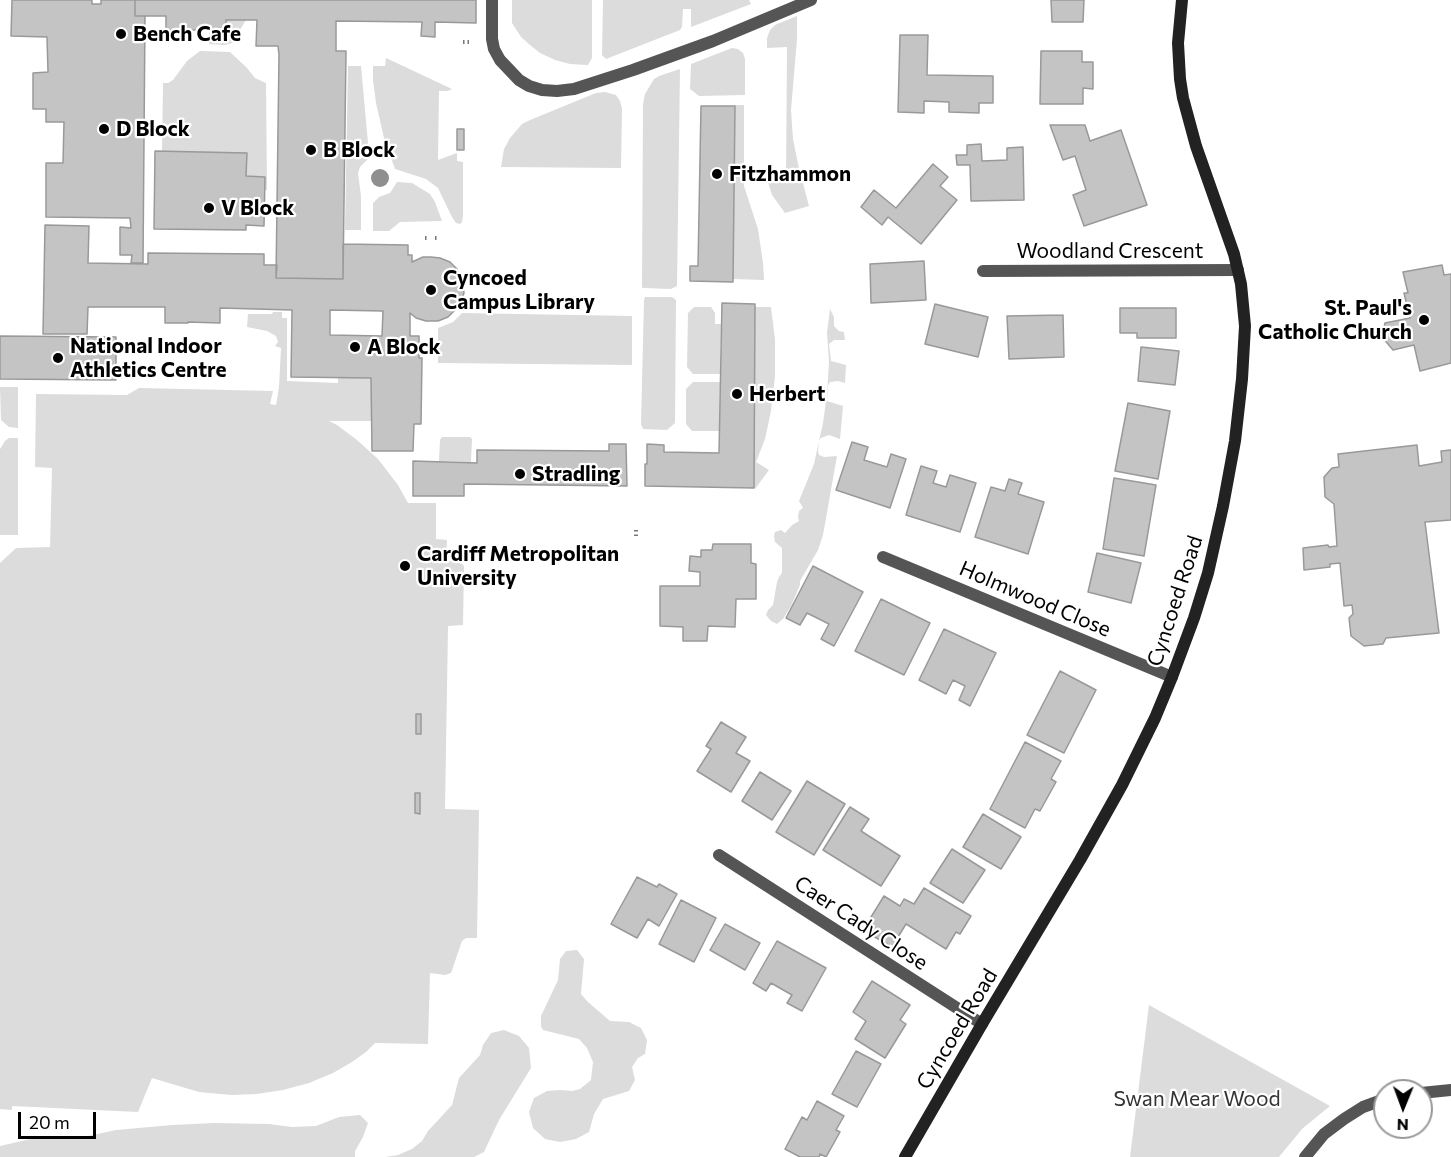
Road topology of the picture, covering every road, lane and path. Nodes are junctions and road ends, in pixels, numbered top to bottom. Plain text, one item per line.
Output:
1 (492, 0) edge
2 (811, 0) edge
3 (1182, 0) edge
4 (463, 42) dead end
5 (472, 42) dead end
6 (1238, 270) junction
7 (983, 271) dead end
8 (636, 530) dead end
9 (636, 538) dead end
10 (883, 557) dead end
11 (1172, 677) junction
12 (719, 855) dead end
13 (982, 1024) junction
14 (1451, 1090) edge
15 (1433, 1092) edge
16 (1373, 1103) edge
17 (905, 1157) edge
18 (1305, 1157) edge

1 - 2 street
3 - 6 street, Cyncoed Road
4 - 5 path
6 - 7 street, Woodland Crescent
6 - 11 street, Cyncoed Road
8 - 9 path
10 - 11 street, Holmwood Close
11 - 13 street, Cyncoed Road
12 - 13 street, Caer Cady Close
13 - 17 street, Cyncoed Road
14 - 15 street
16 - 18 street

